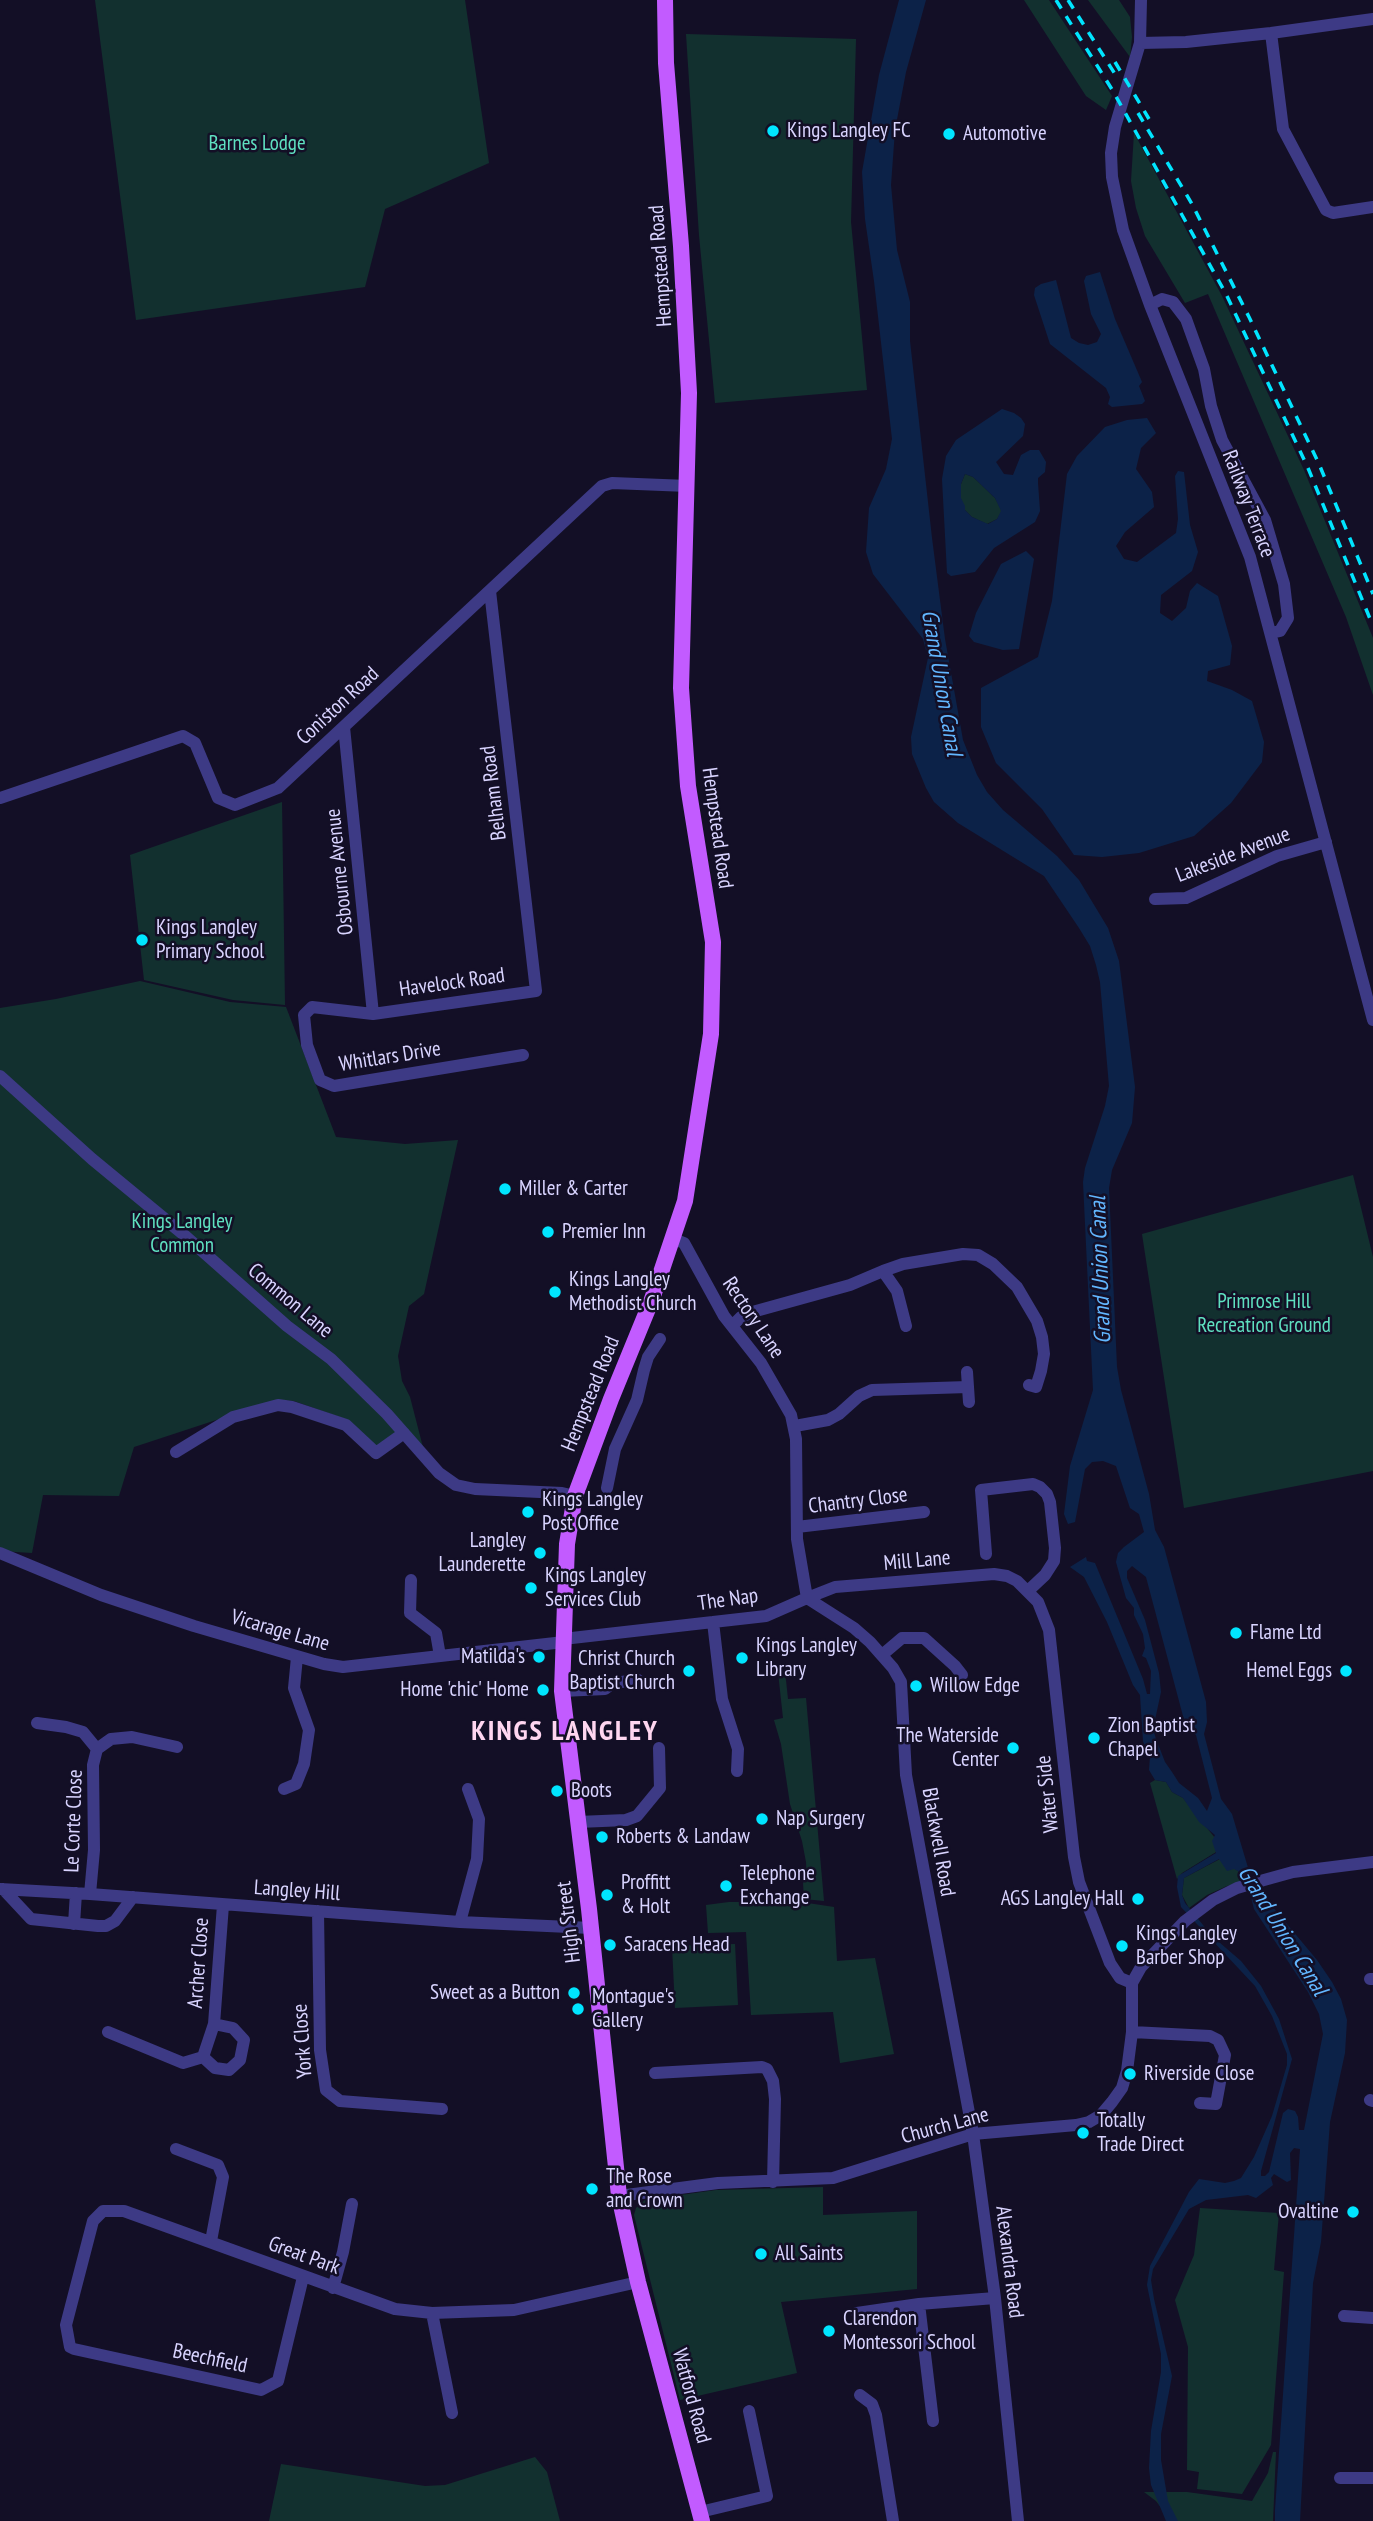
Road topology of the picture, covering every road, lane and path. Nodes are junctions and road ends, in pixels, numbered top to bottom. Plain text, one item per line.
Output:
1 (665, 0) edge
2 (1141, 0) edge
3 (1373, 19) edge
4 (1271, 33) junction
5 (1140, 43) junction
6 (1373, 206) edge
7 (1150, 305) junction
8 (688, 486) junction
9 (490, 591) junction
10 (1270, 633) junction
11 (344, 727) junction
12 (0, 797) edge
13 (1326, 842) junction
14 (1155, 899) dead end
15 (1368, 983) edge
16 (536, 991) joint
17 (373, 1014) junction
18 (1373, 1020) edge
19 (523, 1055) dead end
20 (0, 1076) edge
21 (671, 1238) junction
22 (883, 1271) junction
23 (732, 1326) junction
24 (906, 1326) dead end
25 (660, 1339) dead end
26 (967, 1372) dead end
27 (968, 1387) junction
28 (1036, 1387) dead end
29 (611, 1399) junction
30 (969, 1402) dead end
31 (633, 1408) junction
32 (794, 1426) junction
33 (404, 1433) junction
34 (176, 1452) dead end
35 (607, 1488) dead end
36 (575, 1496) junction
37 (924, 1512) dead end
38 (797, 1527) junction
39 (0, 1553) edge
40 (986, 1554) dead end
41 (411, 1580) dead end
42 (1028, 1590) junction
43 (807, 1598) junction
44 (713, 1622) junction
45 (564, 1640) junction
46 (882, 1655) junction
47 (440, 1656) junction
48 (297, 1657) junction
49 (962, 1675) dead end
50 (638, 1680) dead end
51 (562, 1691) junction
52 (37, 1723) dead end
53 (177, 1747) dead end
54 (659, 1748) dead end
55 (97, 1749) junction
56 (737, 1772) dead end
57 (284, 1789) dead end
58 (468, 1789) dead end
59 (578, 1822) junction
60 (1373, 1862) edge
61 (2, 1889) edge
62 (76, 1893) junction
63 (90, 1894) junction
64 (133, 1897) junction
65 (223, 1905) junction
66 (318, 1912) junction
67 (460, 1922) junction
68 (74, 1924) junction
69 (591, 1928) junction
70 (1132, 1983) junction
71 (214, 2024) junction
72 (108, 2032) dead end
73 (1132, 2032) junction
74 (203, 2057) junction
75 (655, 2073) dead end
76 (1200, 2103) dead end
77 (442, 2109) dead end
78 (973, 2134) junction
79 (176, 2149) dead end
80 (773, 2182) junction
81 (619, 2196) junction
82 (352, 2204) dead end
83 (211, 2242) junction
84 (303, 2277) junction
85 (638, 2282) junction
86 (333, 2287) junction
87 (995, 2298) junction
88 (919, 2304) junction
89 (432, 2313) junction
90 (857, 2313) dead end
91 (1344, 2316) dead end
92 (1373, 2318) edge
93 (70, 2347) joint
94 (859, 2395) dead end
95 (749, 2411) dead end
96 (452, 2413) dead end
97 (933, 2421) dead end
98 (1339, 2478) dead end
99 (1373, 2478) edge
100 (701, 2516) edge
101 (893, 2521) edge
102 (1018, 2521) edge

1 - 8 main road, Hempstead Road
2 - 5 street, Railway Terrace
3 - 4 street
4 - 5 street
4 - 6 street
5 - 7 street, Railway Terrace
7 - 10 street, Railway Terrace
7 - 10 street
8 - 9 street, Coniston Road
8 - 21 main road, Hempstead Road
9 - 11 street, Coniston Road
9 - 16 street, Belham Road
10 - 13 street, Railway Terrace
11 - 12 street, Coniston Road
11 - 17 street, Osbourne Avenue
13 - 14 street, Lakeside Avenue
13 - 15 street, Railway Terrace
15 - 18 street, Railway Terrace
16 - 17 street, Havelock Road
17 - 19 street, Whitlars Drive
20 - 33 street, Common Lane
21 - 23 street, Rectory Lane
21 - 29 main road, Hempstead Road
22 - 23 street
22 - 24 street
22 - 28 street
23 - 32 street, Rectory Lane
25 - 31 street
26 - 27 street
27 - 30 street
27 - 32 street
29 - 31 street
29 - 36 main road, Hempstead Road
31 - 35 street
32 - 38 street
33 - 34 street
33 - 36 street, Common Lane
36 - 45 main road, Hempstead Road
37 - 38 street, Chantry Close
38 - 43 street
39 - 48 street, Vicarage Lane
40 - 42 street
41 - 47 street
42 - 43 street, Mill Lane
42 - 70 street, Water Side
43 - 44 street, The Nap
43 - 46 street, Blackwell Road
44 - 45 street, The Nap
44 - 56 street
45 - 47 street, Vicarage Lane
45 - 51 main road, High Street
46 - 49 street
46 - 78 street, Blackwell Road
47 - 48 street, Vicarage Lane
48 - 57 street
50 - 51 street
51 - 59 main road, High Street
52 - 55 street
53 - 55 street, Le Corte Close
54 - 59 street
55 - 63 street, Le Corte Close
58 - 67 street
59 - 69 main road, High Street
60 - 70 street
61 - 62 street, Langley Hill
61 - 68 street
62 - 63 street, Langley Hill
62 - 68 street
63 - 64 street, Langley Hill
64 - 65 street, Langley Hill
64 - 68 street
65 - 66 street, Langley Hill
65 - 71 street, Archer Close
66 - 67 street, Langley Hill
66 - 77 street, York Close
67 - 69 street, Langley Hill
69 - 81 main road, High Street
70 - 73 street, Church Lane
71 - 74 street, Archer Close
71 - 74 street, Archer Close
72 - 74 street, Archer Close
73 - 76 street
73 - 78 street, Church Lane
75 - 80 street
78 - 80 street, Church Lane
78 - 87 street, Alexandra Road
79 - 83 street
80 - 81 street, Church Lane
81 - 85 main road, High Street
82 - 86 street
83 - 84 street, Great Park
83 - 93 street, Great Park
84 - 86 street, Great Park
84 - 93 street, Beechfield
85 - 89 street, Great Park
85 - 100 main road, Watford Road
86 - 89 street, Great Park
87 - 88 street
87 - 102 street, Alexandra Road
88 - 90 street
88 - 97 street
89 - 96 street
91 - 92 street
94 - 101 street
95 - 100 street
98 - 99 street

